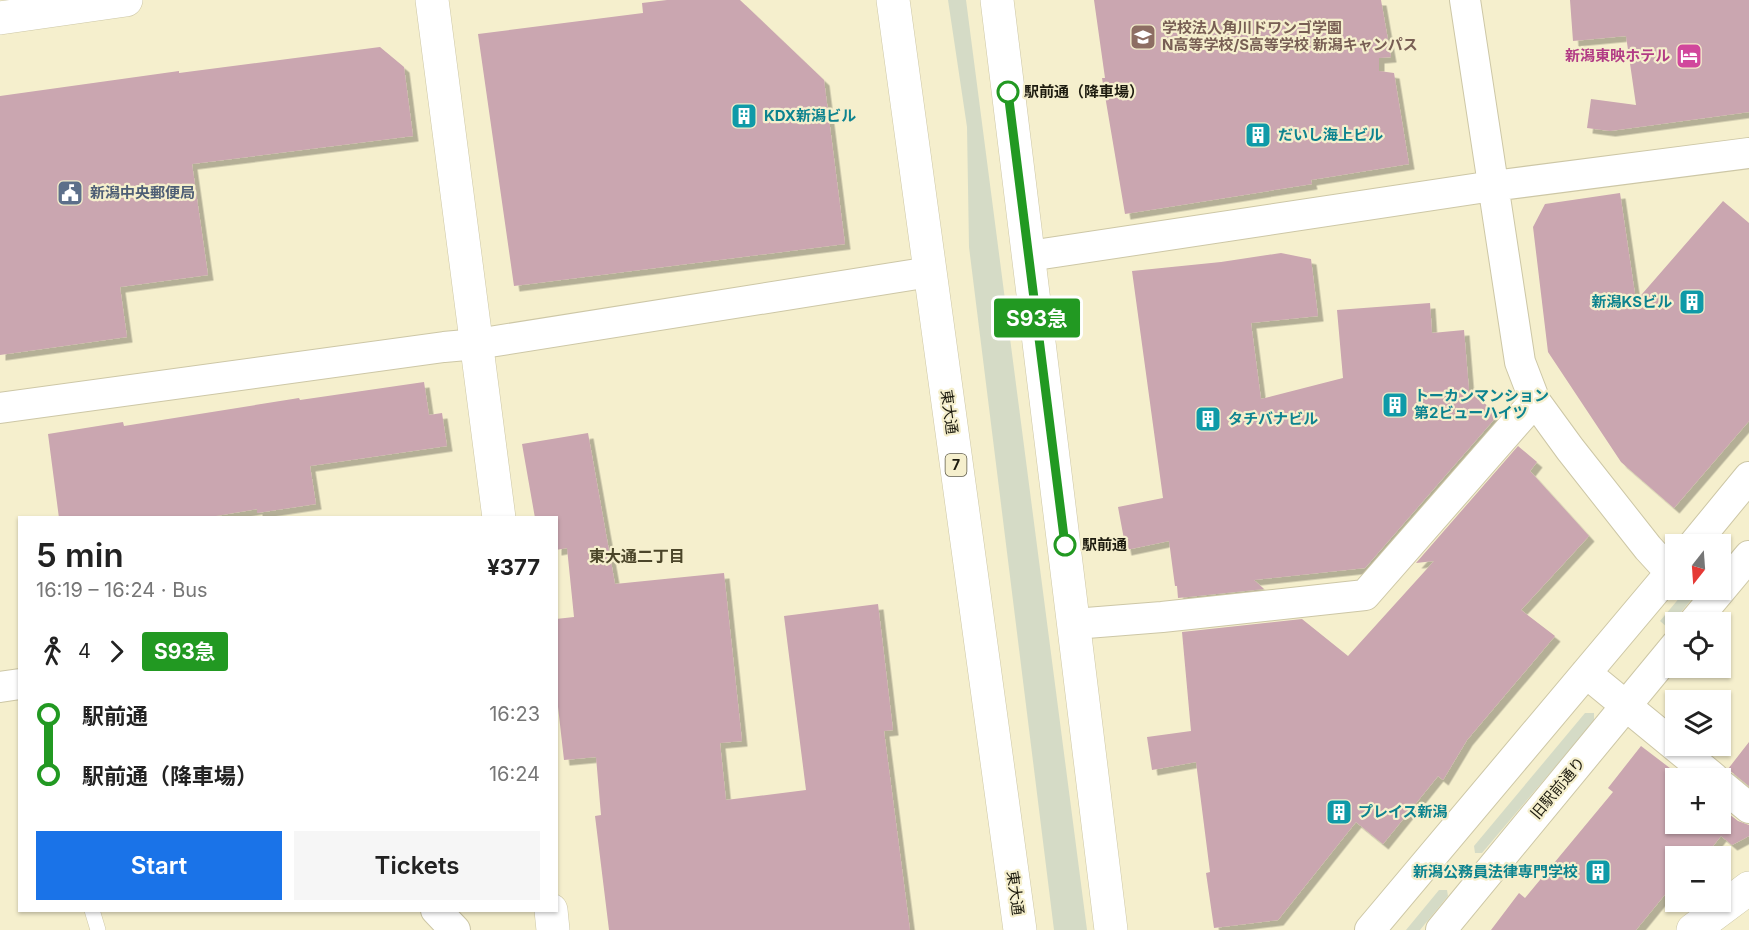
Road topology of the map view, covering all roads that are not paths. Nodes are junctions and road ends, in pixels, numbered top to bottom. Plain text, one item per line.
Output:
1 (126, 0) edge
2 (432, 0) edge
3 (893, 0) edge
4 (997, 0) edge
5 (1465, 0) edge
6 (0, 18) edge
7 (1749, 153) edge
8 (1493, 186) junction
9 (1029, 256) junction
10 (930, 272) junction
11 (477, 344) junction
12 (1535, 401) junction
13 (0, 408) edge
14 (1749, 477) edge
15 (498, 516) edge
16 (1702, 534) edge
17 (1665, 562) edge
18 (1734, 565) edge
19 (1665, 579) edge
20 (1701, 612) edge
21 (1074, 624) junction
22 (1665, 659) edge
23 (1586, 673) junction
24 (18, 684) edge
25 (0, 687) edge
26 (1627, 706) junction
27 (1702, 768) edge
28 (1731, 793) edge
29 (1749, 808) edge
30 (1749, 888) edge
31 (93, 912) edge
32 (438, 912) edge
33 (550, 912) edge
34 (98, 930) edge
35 (455, 930) edge
36 (553, 930) edge
37 (1020, 930) edge
38 (1112, 930) edge
39 (1370, 930) edge
40 (1441, 930) edge
41 (1693, 930) edge

1 - 6 main road
2 - 11 main road
3 - 10 main road, 東大通 / 7
4 - 9 main road
5 - 8 street
7 - 8 street
8 - 9 street
8 - 12 street
9 - 21 main road
10 - 11 street
10 - 37 main road, 東大通 / 7
11 - 13 street
11 - 15 main road
12 - 17 street
12 - 21 street
14 - 16 street
18 - 20 street
19 - 23 street
21 - 38 main road
22 - 26 street, 旧駅前通り
23 - 26 street
23 - 39 street
24 - 25 street
26 - 27 street
26 - 40 street, 旧駅前通り
28 - 29 street
30 - 41 main road
31 - 34 lane
32 - 35 street
33 - 36 main road

